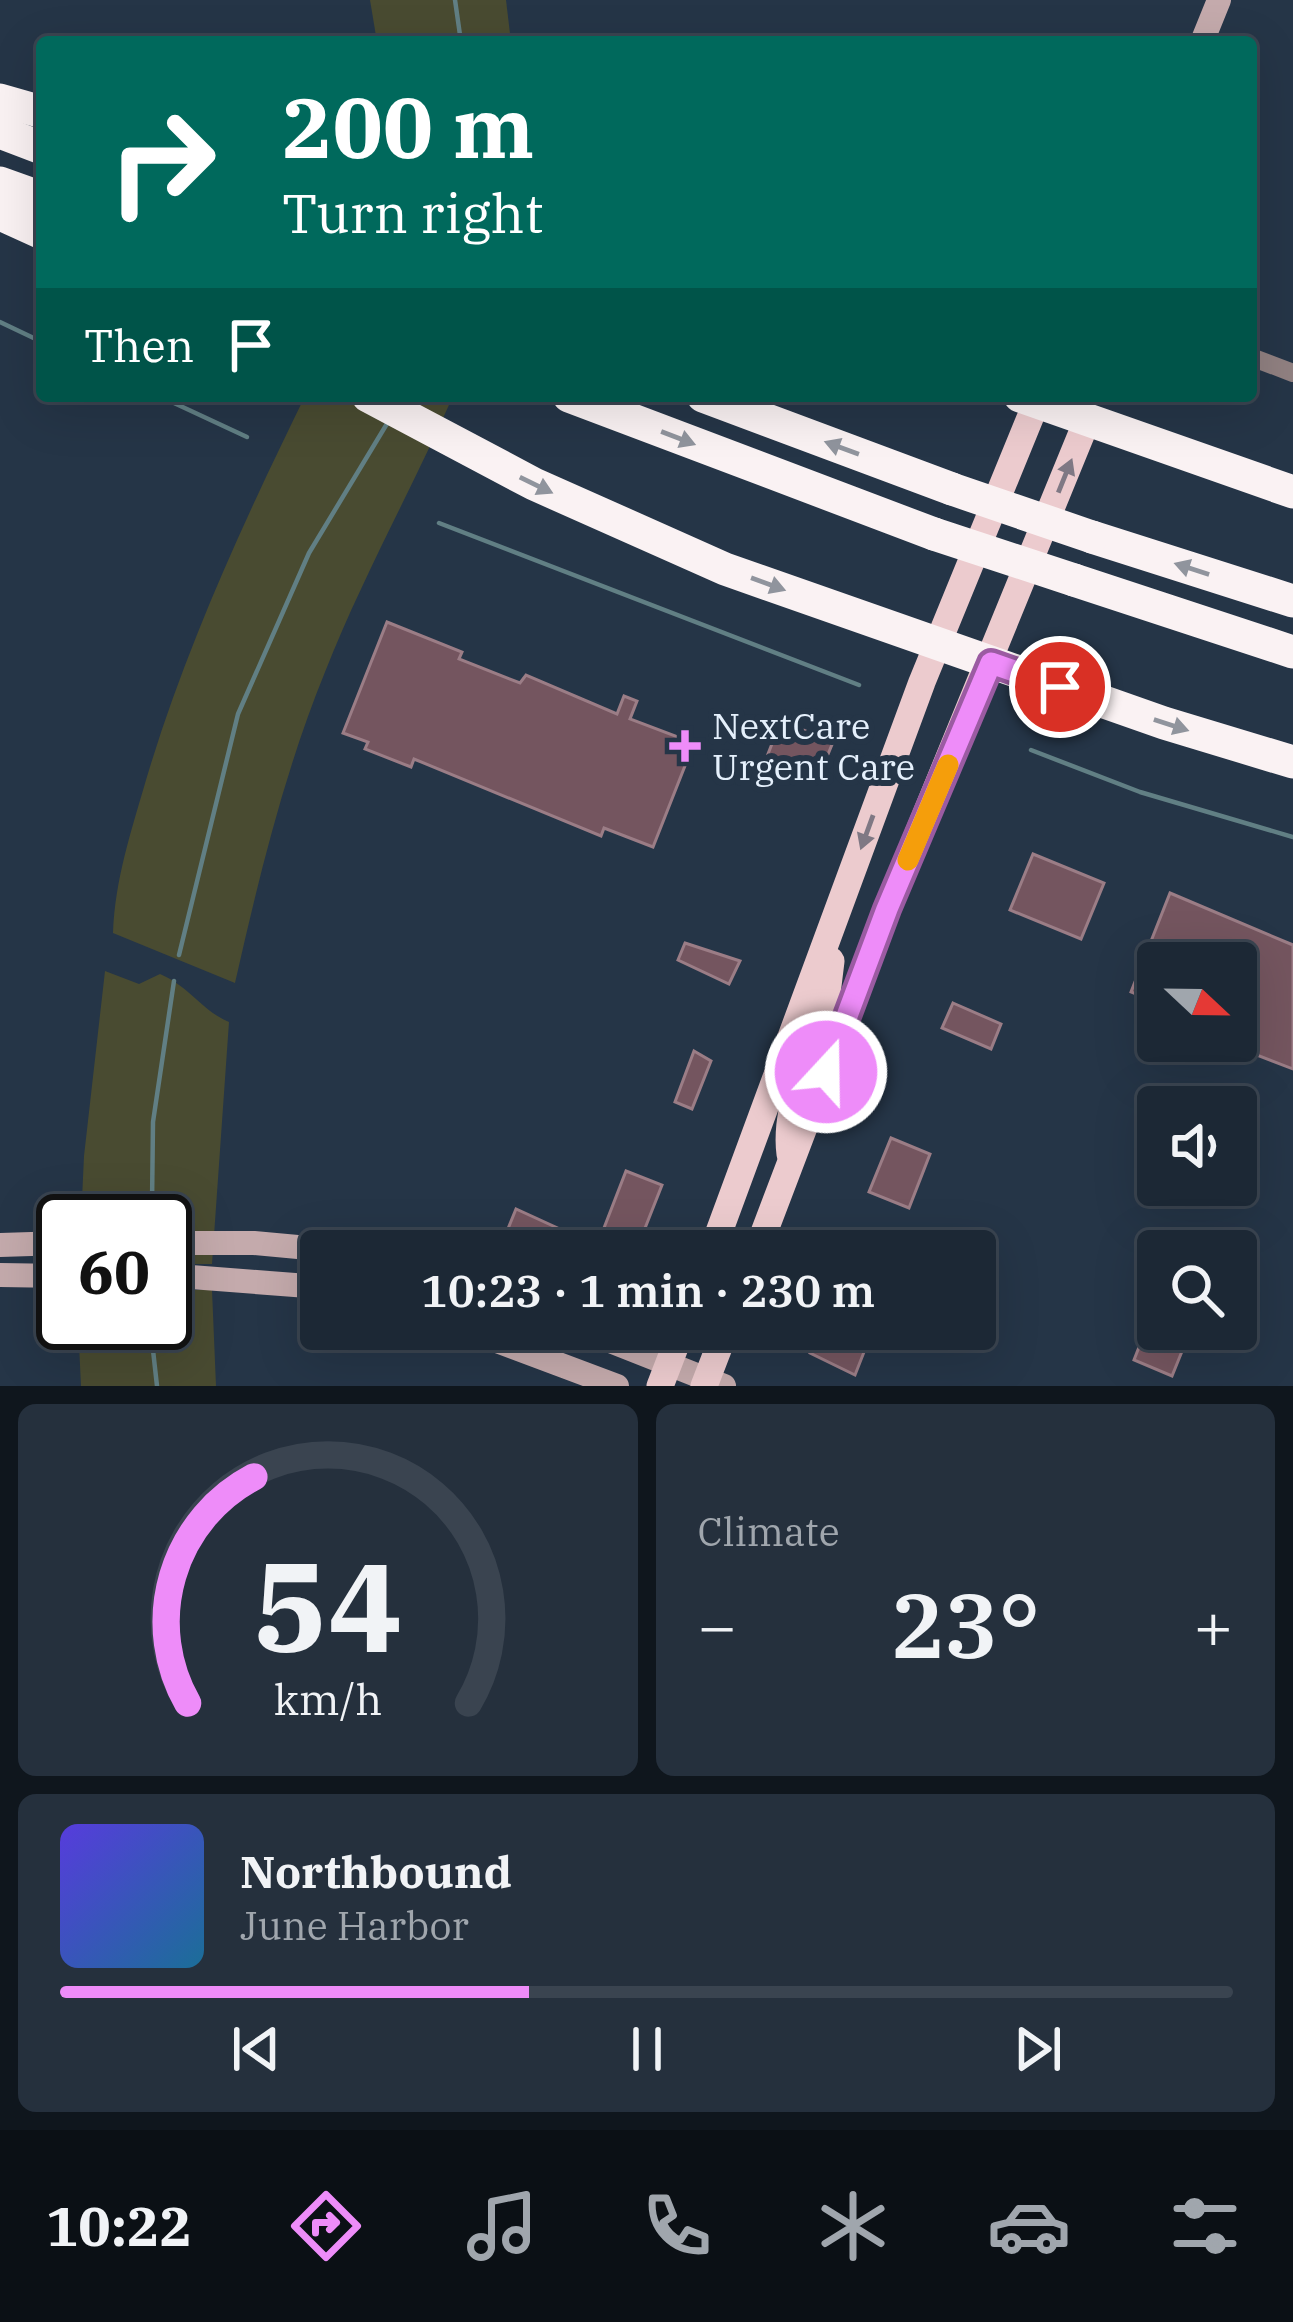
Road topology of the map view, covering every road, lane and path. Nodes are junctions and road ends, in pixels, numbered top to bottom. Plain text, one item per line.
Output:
1 (1219, 0) edge
2 (1204, 36) edge
3 (0, 100) edge
4 (36, 110) edge
5 (0, 132) edge
6 (36, 146) edge
7 (0, 183) edge
8 (36, 196) edge
9 (0, 214) edge
10 (36, 230) edge
11 (1257, 359) edge
12 (1293, 373) edge
13 (380, 402) edge
14 (585, 402) edge
15 (719, 402) edge
16 (1030, 402) edge
17 (1059, 402) edge
18 (1092, 407) edge
19 (1293, 492) edge
20 (1293, 601) edge
21 (937, 644) junction
22 (1293, 652) edge
23 (991, 663) junction
24 (1293, 762) edge
25 (832, 927) junction
26 (794, 1034) junction
27 (826, 1072) junction
28 (791, 1164) junction
29 (720, 1230) edge
30 (765, 1230) edge
31 (192, 1243) edge
32 (36, 1244) edge
33 (0, 1245) edge
34 (300, 1247) edge
35 (0, 1275) edge
36 (36, 1276) edge
37 (192, 1277) edge
38 (300, 1285) edge
39 (521, 1350) edge
40 (619, 1350) edge
41 (721, 1350) edge
42 (665, 1375) edge
43 (611, 1384) edge
44 (712, 1384) edge

1 - 2 main road
3 - 4 highway
5 - 6 highway
7 - 8 highway
9 - 10 highway
11 - 12 street
13 -> 21 highway
14 -> 22 highway, bridge
20 -> 15 highway, bridge
16 - 21 main road
17 - 18 highway
18 - 19 highway
23 -> 18 main road
21 - 23 highway
21 -> 25 main road
23 -> 24 highway
23 - 27 main road
25 - 26 main road
25 - 27 main road
26 - 28 main road
26 - 29 main road
27 - 28 main road
28 - 30 main road
31 - 34 main road
32 - 33 main road
35 - 36 main road
37 - 38 main road
39 - 43 main road
40 - 42 main road
41 - 44 main road
42 - 44 main road

